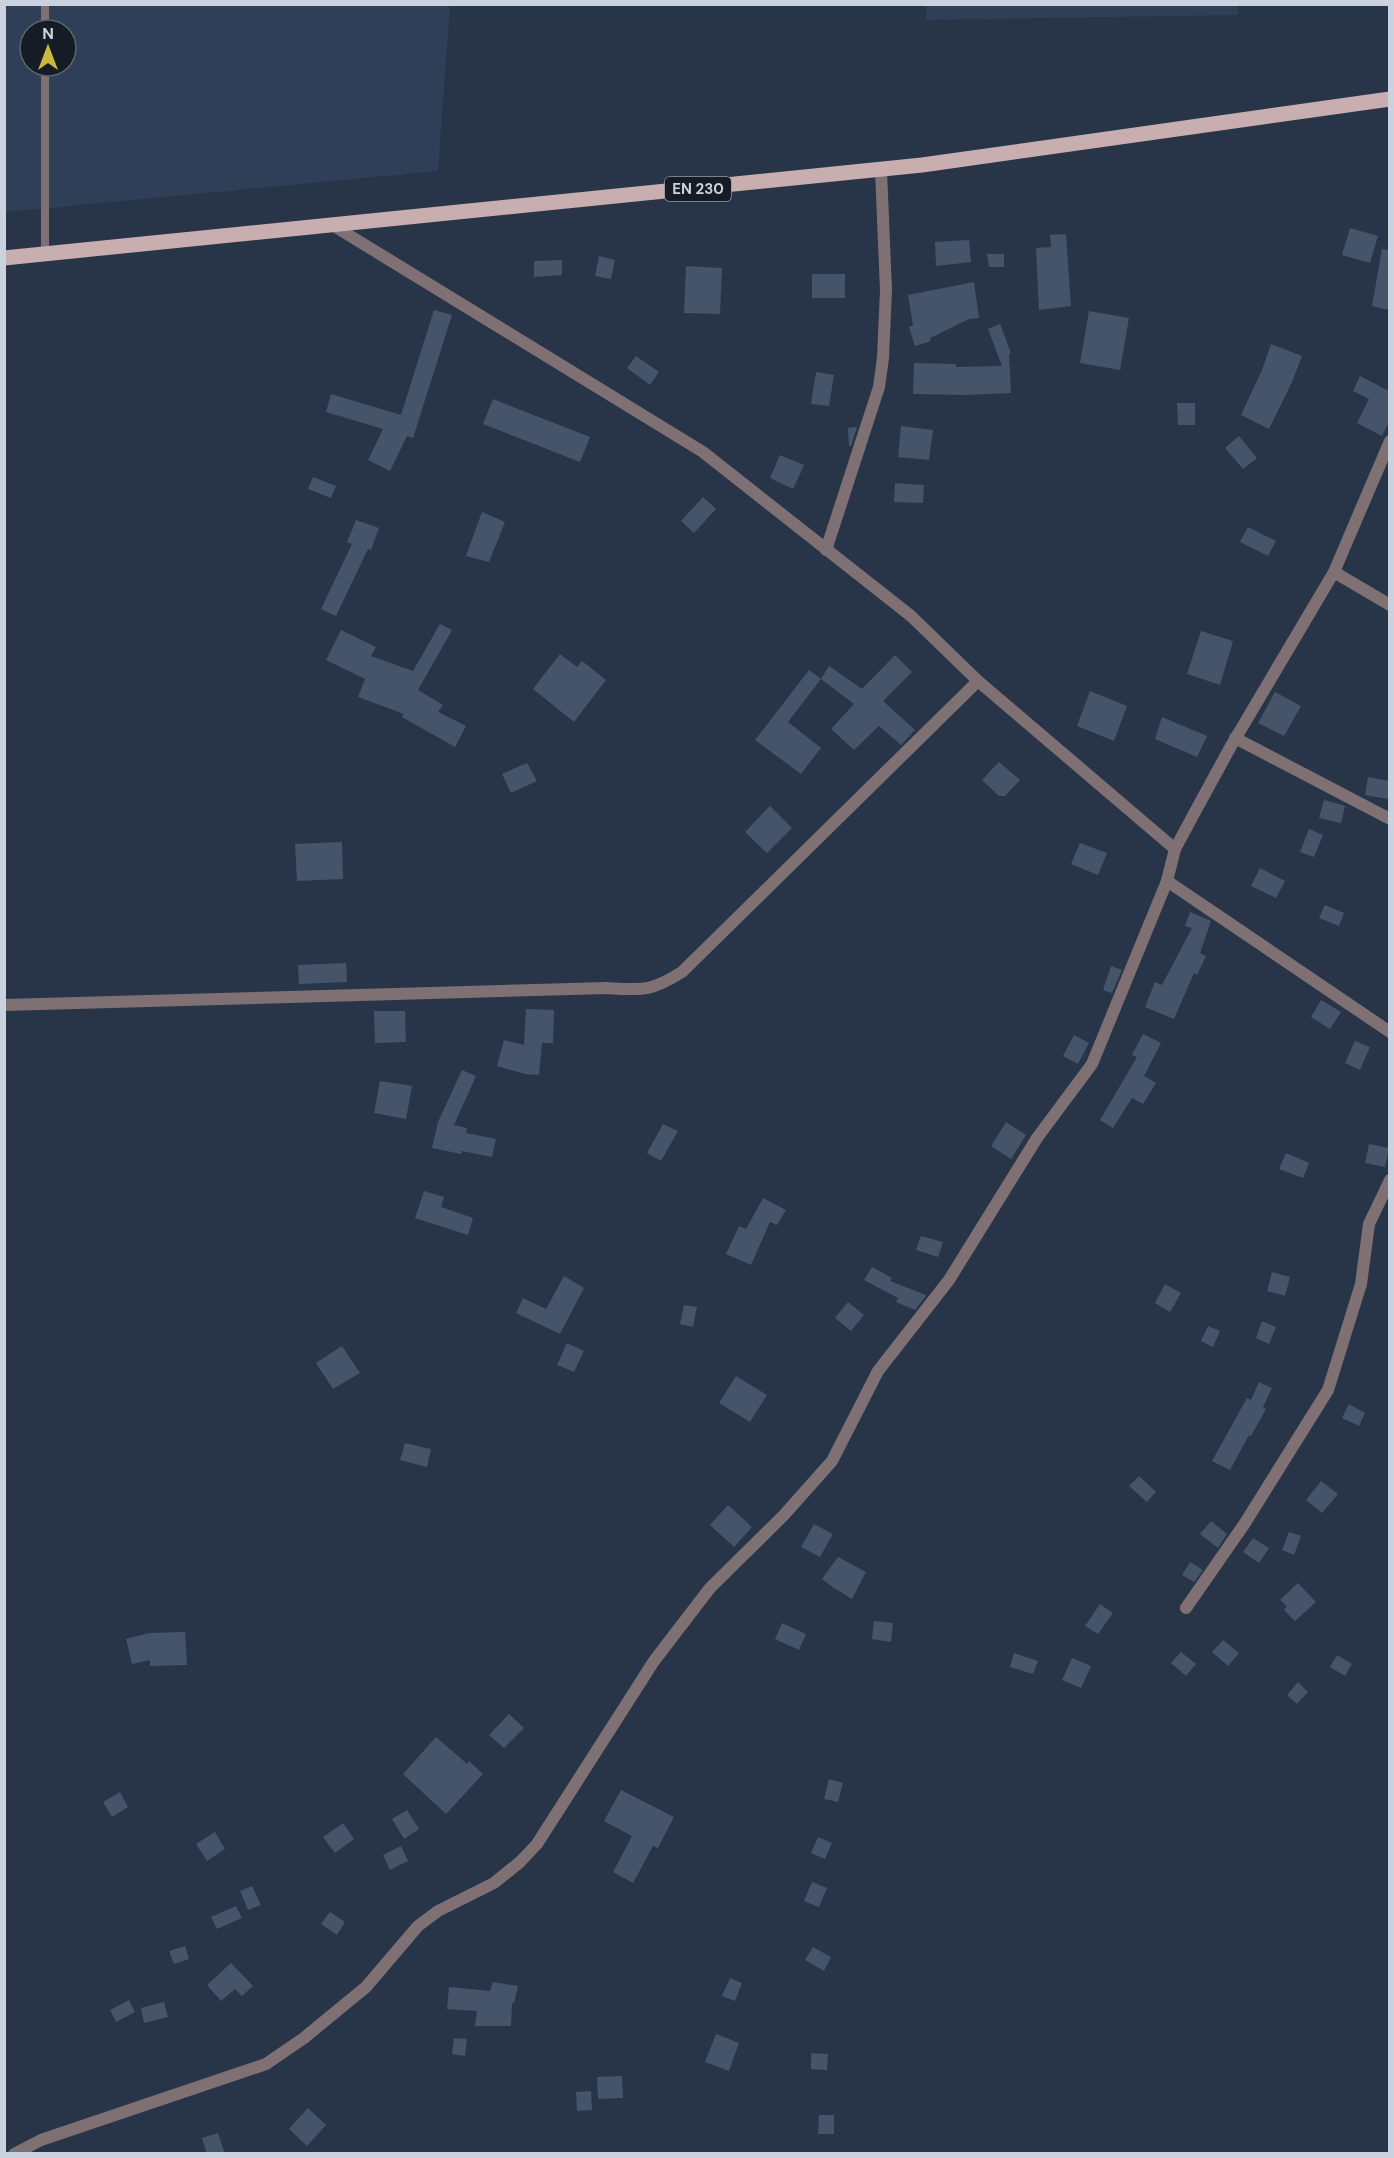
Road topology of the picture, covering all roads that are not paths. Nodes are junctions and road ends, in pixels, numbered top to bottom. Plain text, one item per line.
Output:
1 (45, 78) edge
2 (1389, 99) edge
3 (880, 170) junction
4 (334, 226) junction
5 (45, 254) junction
6 (4, 258) edge
7 (1389, 441) edge
8 (826, 550) junction
9 (1334, 572) junction
10 (1389, 605) edge
11 (978, 681) junction
12 (1235, 738) junction
13 (1389, 819) edge
14 (1175, 849) junction
15 (1167, 881) junction
16 (4, 1005) edge
17 (1389, 1032) edge
18 (1389, 1180) edge
19 (1186, 1608) dead end
20 (14, 2154) edge

1 - 5 lane
2 - 3 main road, EN 230
3 - 4 main road, EN 230
3 - 8 street
4 - 5 main road, EN 230
4 - 8 street
5 - 6 main road, EN 230
7 - 9 street
8 - 11 street
9 - 10 street
9 - 12 street
11 - 14 street
11 - 16 street
12 - 13 street
12 - 14 street
14 - 15 street
15 - 17 street
15 - 20 street
18 - 19 street

